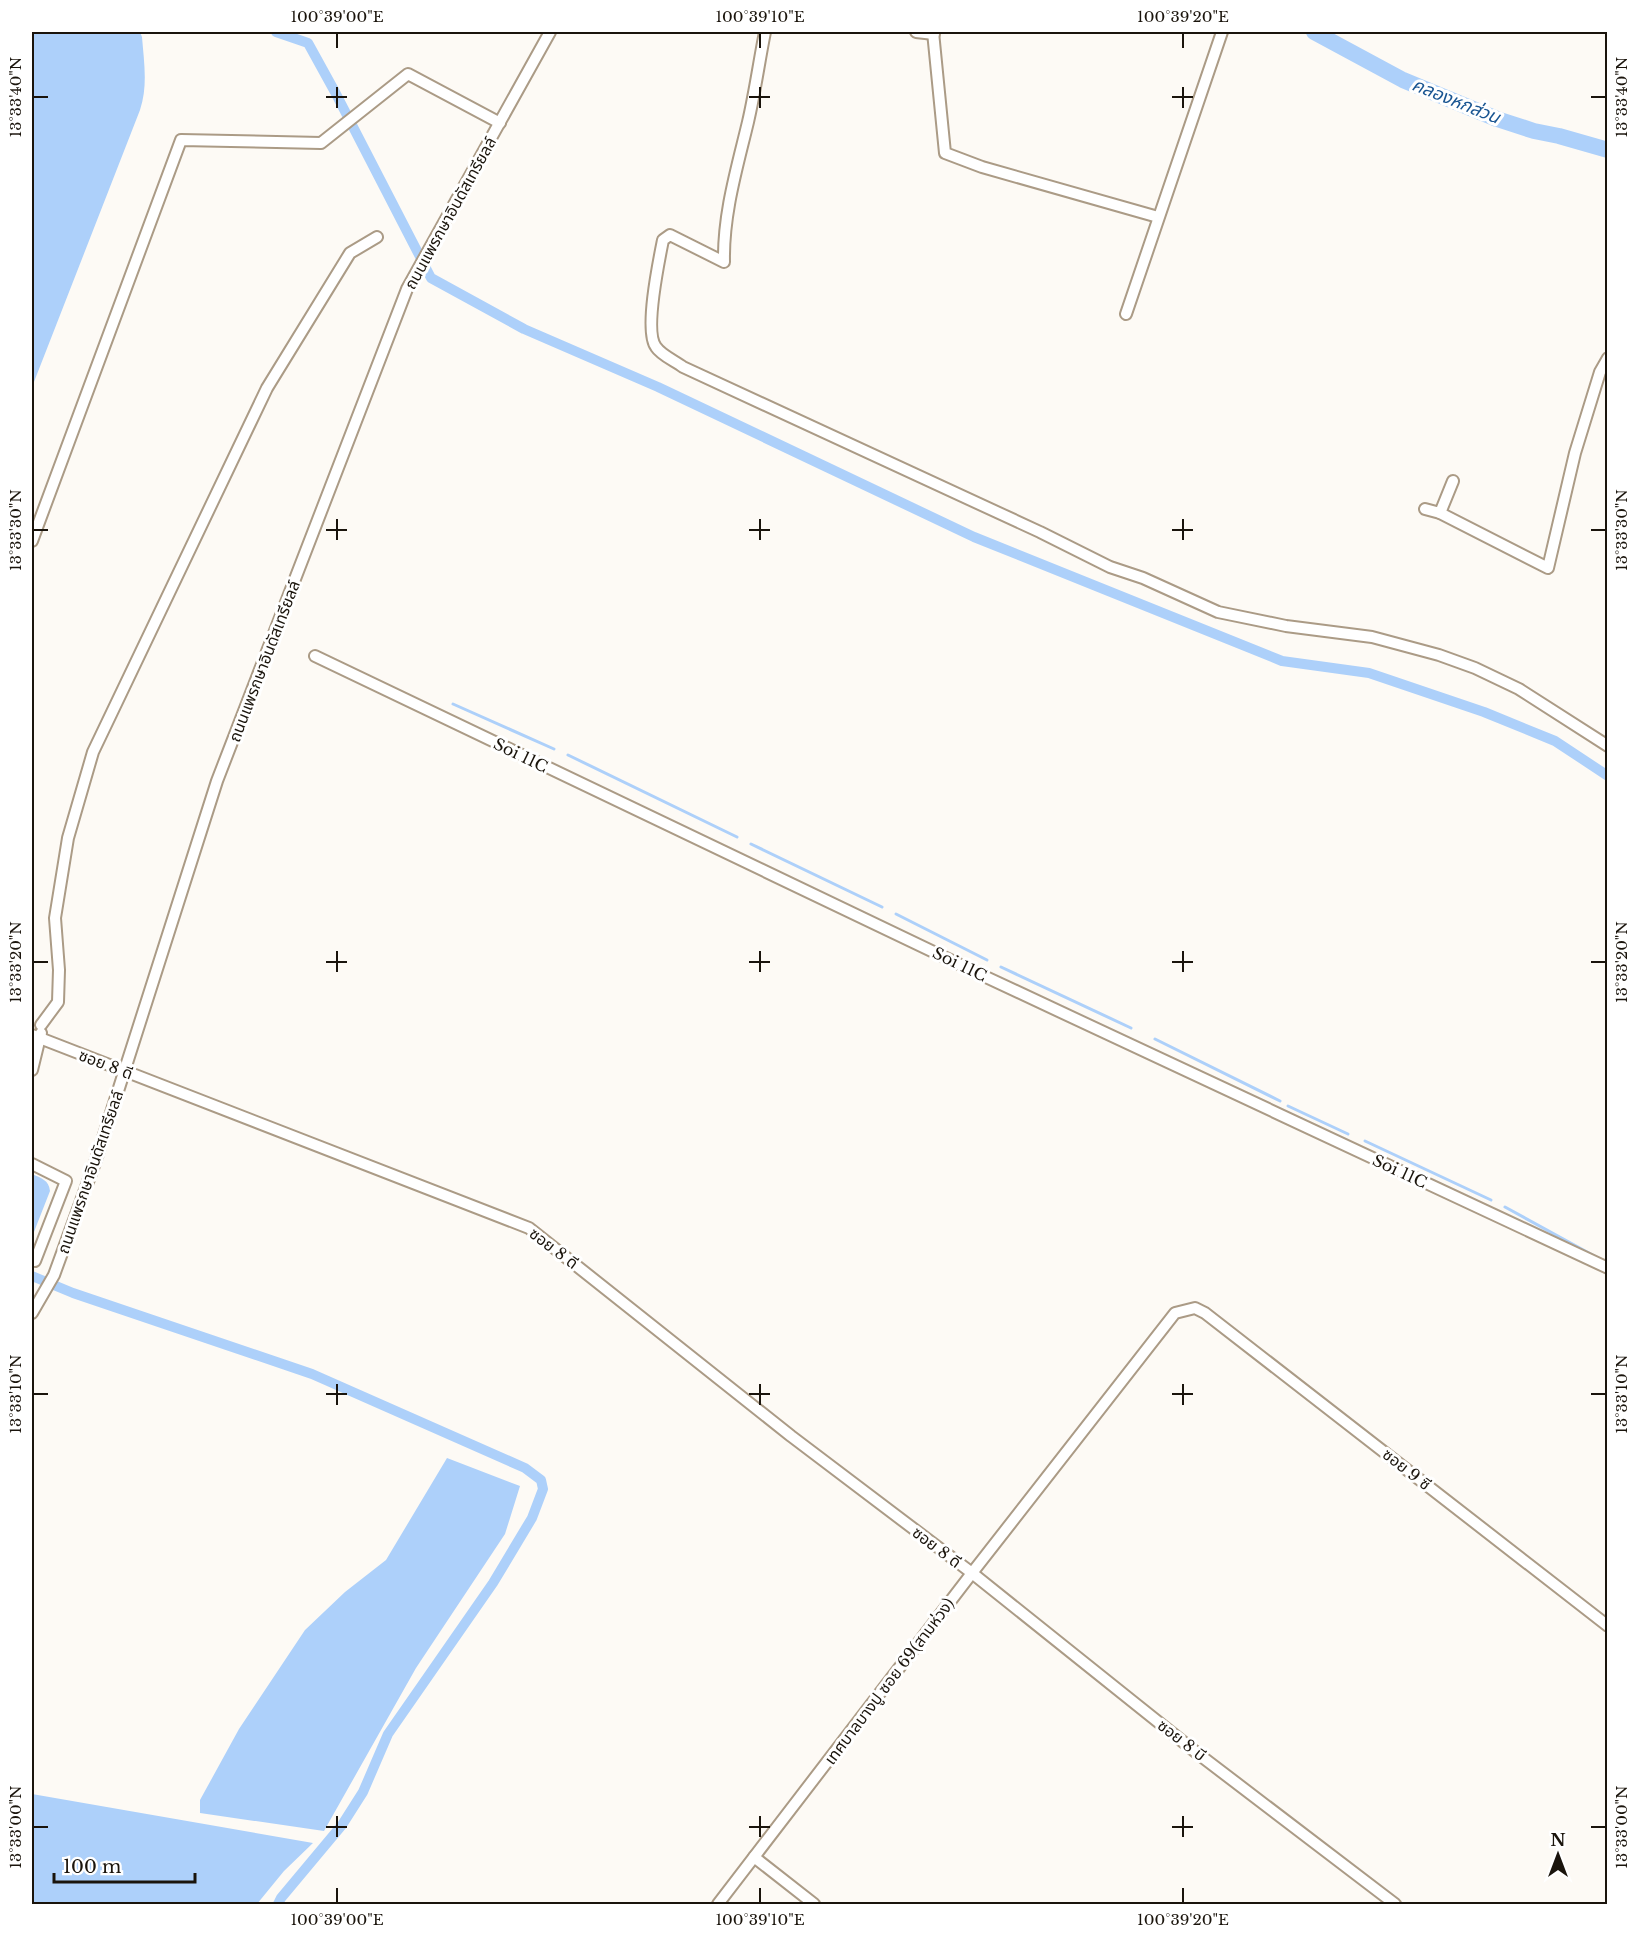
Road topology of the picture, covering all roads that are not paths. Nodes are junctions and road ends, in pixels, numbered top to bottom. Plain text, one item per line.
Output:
1 (550, 32) edge
2 (765, 32) edge
3 (916, 32) edge
4 (1222, 32) edge
5 (934, 33) edge
6 (500, 123) junction
7 (1158, 217) junction
8 (376, 237) dead end
9 (1126, 314) dead end
10 (1608, 358) edge
11 (1453, 481) dead end
12 (1425, 509) dead end
13 (1440, 513) junction
14 (32, 541) edge
15 (315, 656) dead end
16 (1608, 746) edge
17 (39, 1033) edge
18 (32, 1070) edge
19 (126, 1072) junction
20 (32, 1164) edge
21 (32, 1259) edge
22 (1608, 1268) edge
23 (32, 1313) edge
24 (1205, 1313) joint
25 (972, 1573) junction
26 (1608, 1626) edge
27 (754, 1857) junction
28 (718, 1905) edge
29 (814, 1905) edge
30 (1395, 1905) edge

1 - 6 street, ถนนแพรกษาอินดัสเทรียลล์
2 - 16 street
3 - 5 street
4 - 7 street
5 - 7 street
6 - 14 street
6 - 19 street, ถนนแพรกษาอินดัสเทรียลล์
7 - 9 street
8 - 17 street
10 - 13 street
11 - 13 street
12 - 13 street
15 - 22 street, Soi 11C
17 - 18 street
17 - 19 street, ซอย 8 ดี
19 - 23 street, ถนนแพรกษาอินดัสเทรียลล์
19 - 25 street, ซอย 8 ดี
20 - 21 street
24 - 25 street, เทศบาลบางปู ซอย 69(สามห่วง)
24 - 26 street, ซอย 9 ซี
25 - 27 street, เทศบาลบางปู ซอย 69(สามห่วง)
25 - 30 street, ซอย 8 บี
27 - 28 street, เทศบาลบางปู ซอย 69(สามห่วง)
27 - 29 street

